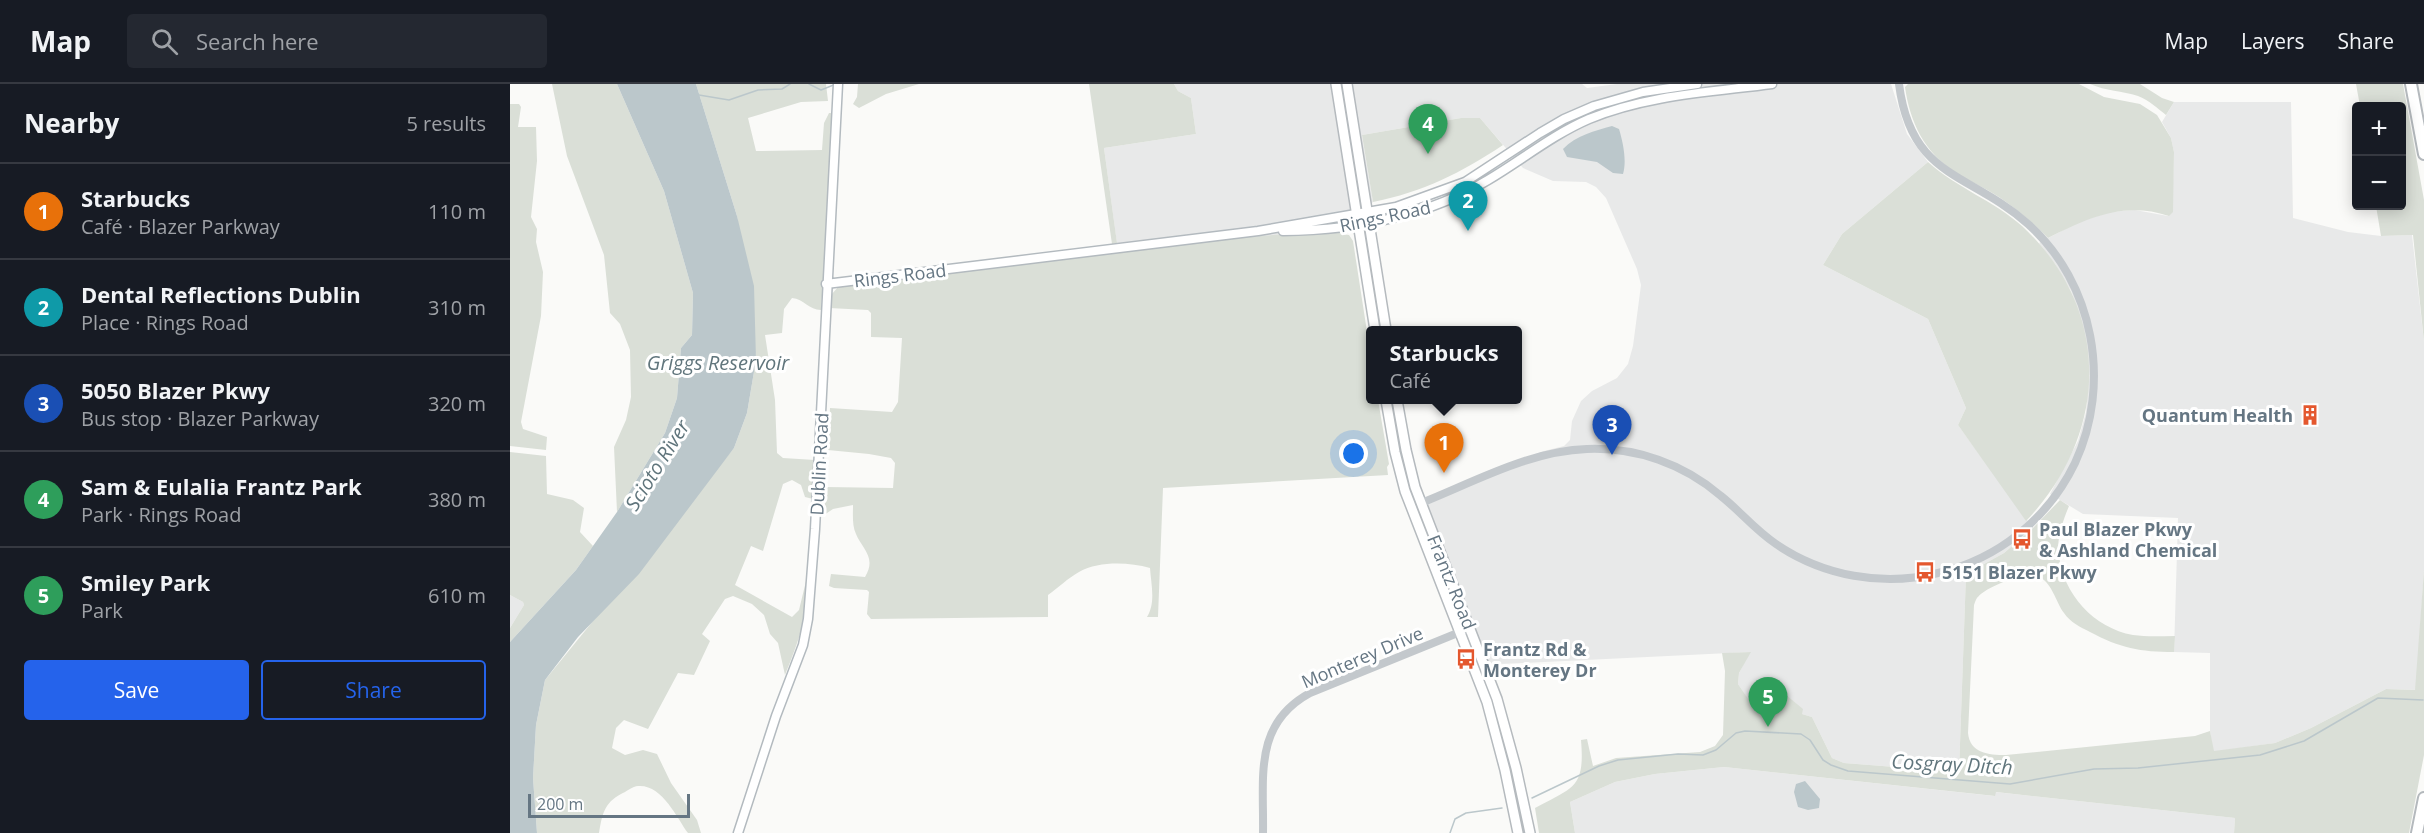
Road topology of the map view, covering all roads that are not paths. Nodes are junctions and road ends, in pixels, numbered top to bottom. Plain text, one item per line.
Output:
1 (838, 84) edge
2 (1336, 84) edge
3 (1347, 84) edge
4 (1697, 84) edge
5 (1772, 84) edge
6 (1899, 84) edge
7 (2411, 84) edge
8 (2424, 154) edge
9 (1368, 218) junction
10 (1358, 220) junction
11 (826, 284) junction
12 (1374, 326) edge
13 (1385, 326) edge
14 (1387, 404) edge
15 (1398, 404) edge
16 (1396, 456) junction
17 (1421, 503) junction
18 (1411, 507) junction
19 (1438, 545) junction
20 (1471, 628) junction
21 (1461, 632) junction
22 (1489, 708) junction
23 (1503, 717) junction
24 (2424, 798) edge
25 (738, 833) edge
26 (1263, 833) edge
27 (1518, 833) edge
28 (1530, 833) edge
29 (2417, 833) edge

1 - 11 main road, Dublin Road
2 - 10 main road
3 - 9 main road
4 - 9 main road, Rings Road
5 - 9 main road, Rings Road
6 - 17 street
7 - 8 highway
9 - 10 main road, Rings Road
9 - 13 main road
10 - 11 main road, Rings Road
10 - 12 main road
11 - 25 main road, Dublin Road
14 - 16 main road, Frantz Road
15 - 17 main road, Frantz Road
16 - 17 main road
16 - 18 main road, Frantz Road
17 - 19 main road, Frantz Road
18 - 19 main road
18 - 21 main road, Frantz Road
19 - 20 main road, Frantz Road
20 - 21 street, Monterey Drive
20 - 23 main road, Frantz Road
21 - 22 main road, Frantz Road
21 - 26 street, Monterey Drive
22 - 23 main road
22 - 27 main road, Frantz Road
23 - 28 main road, Frantz Road
24 - 29 highway

